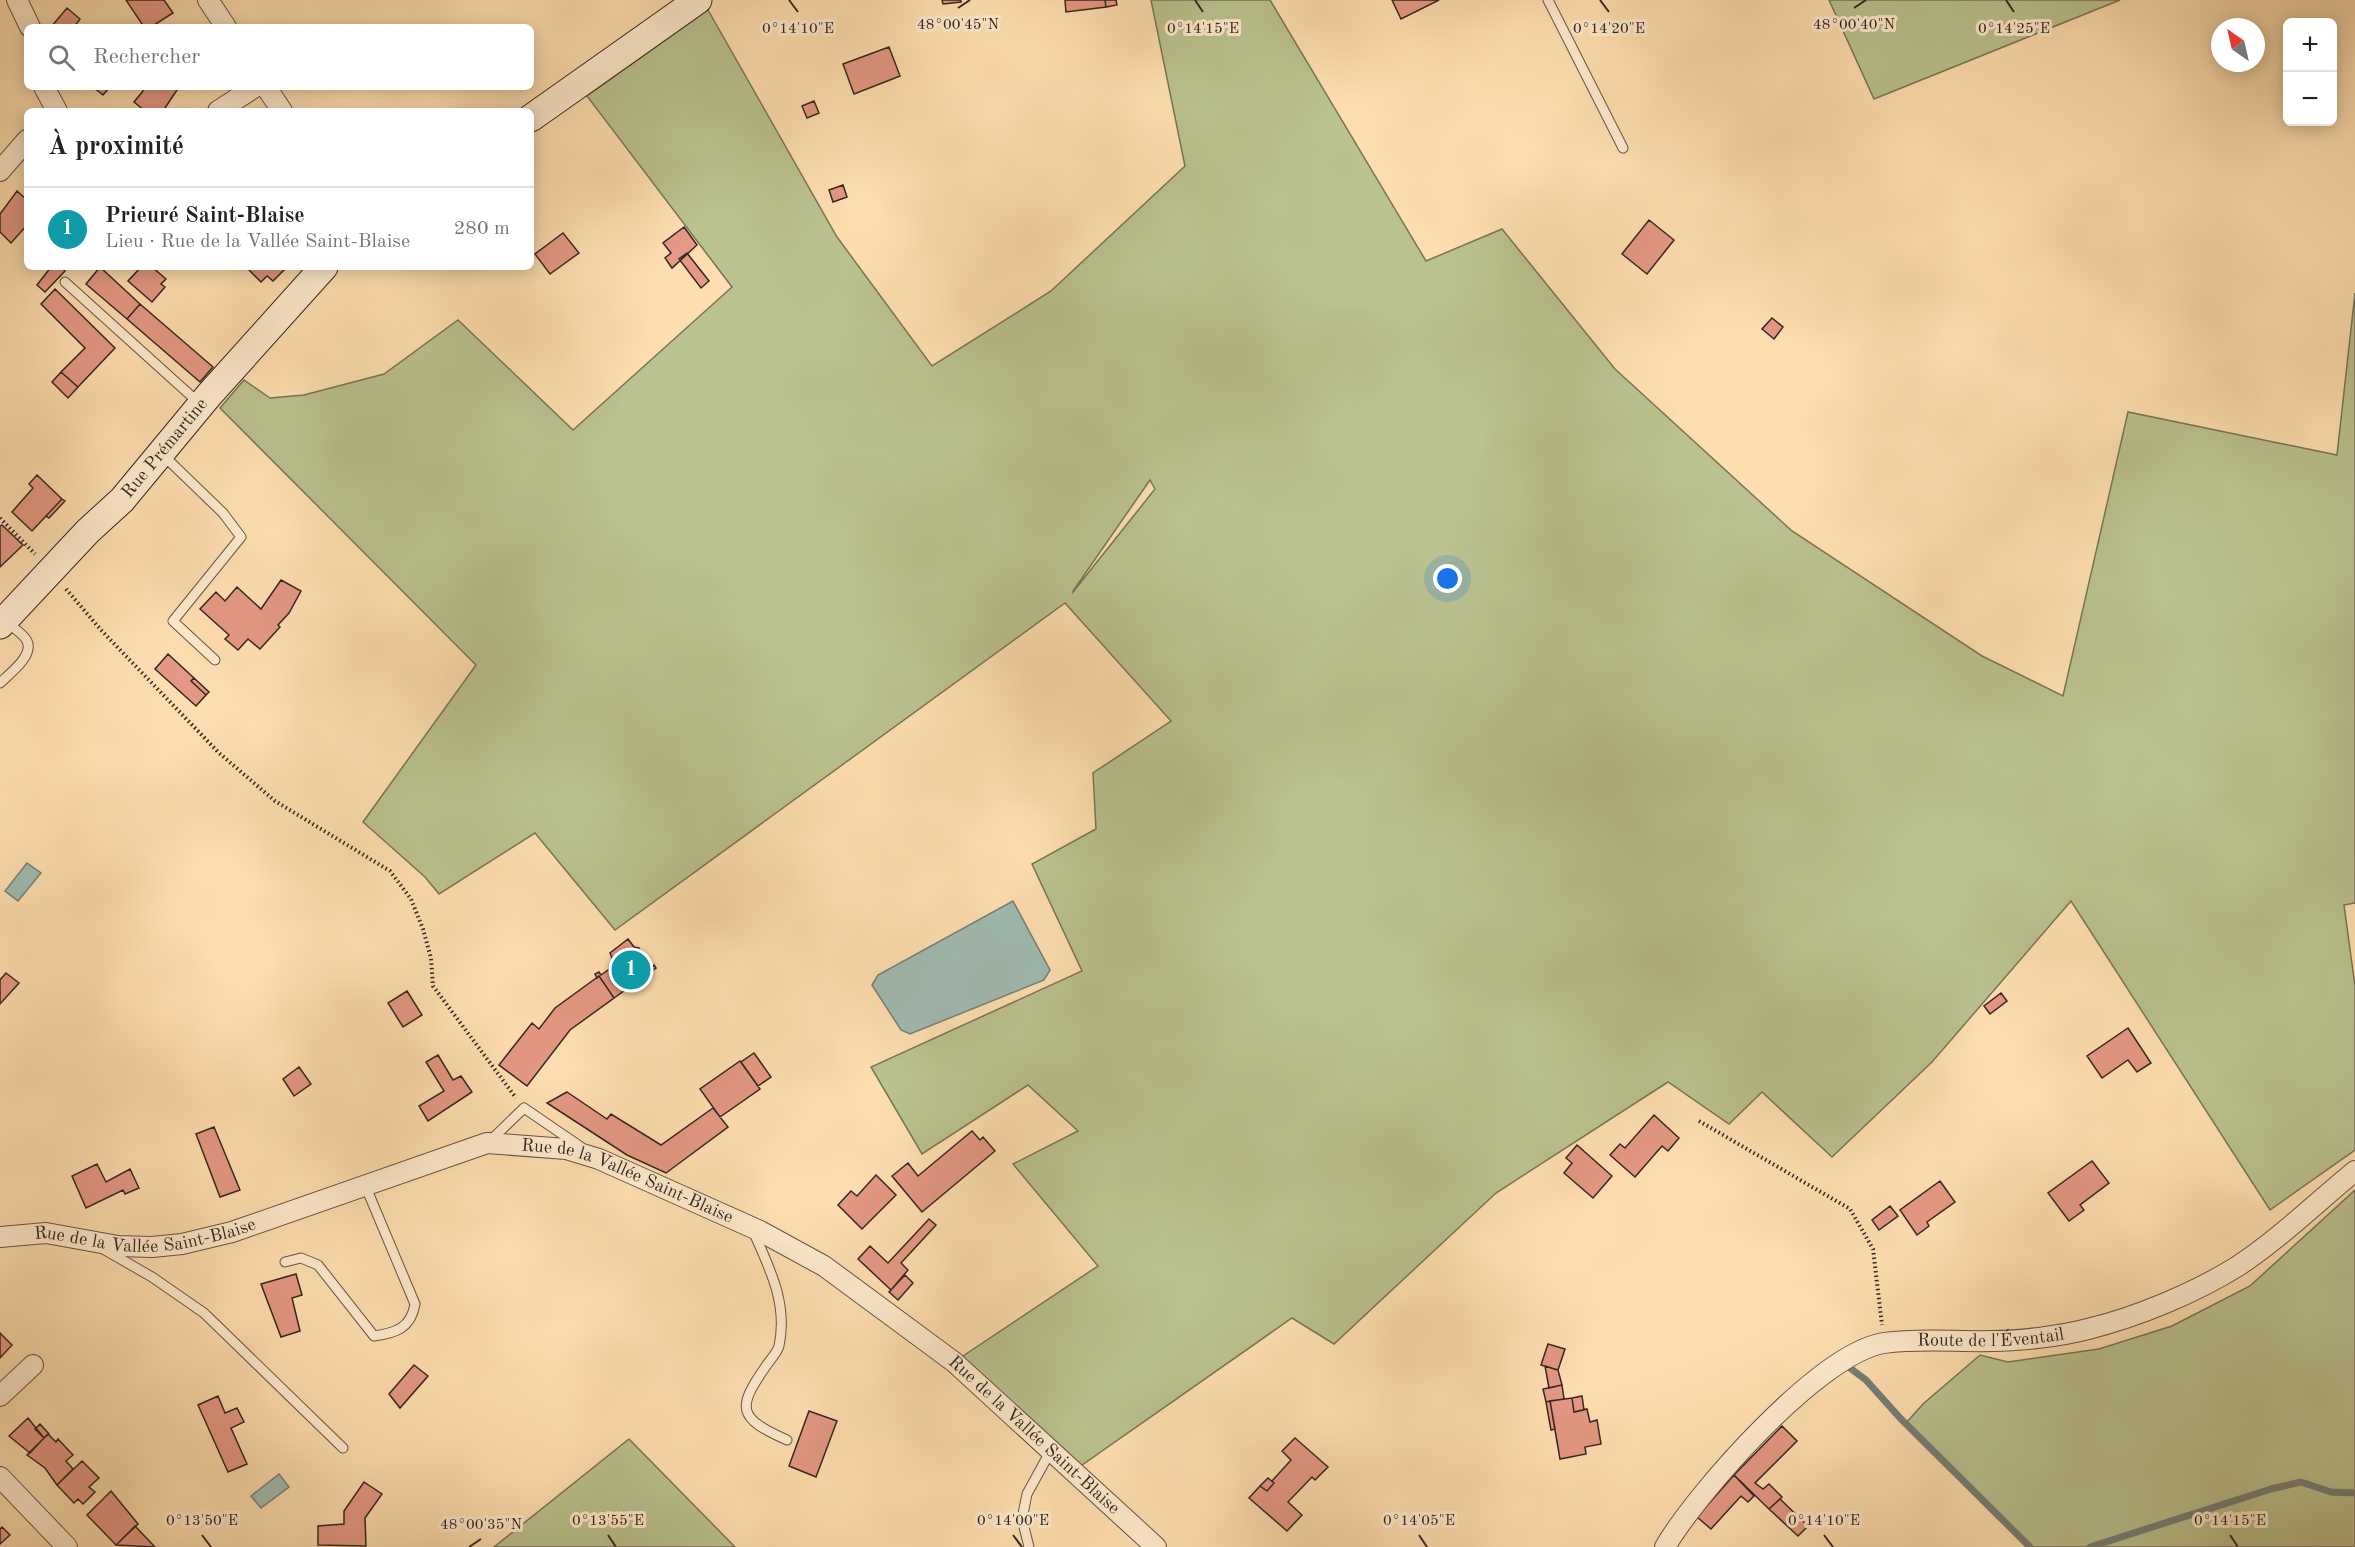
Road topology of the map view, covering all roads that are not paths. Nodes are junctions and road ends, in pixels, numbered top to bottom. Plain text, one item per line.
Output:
1 (17, 0) edge
2 (208, 0) edge
3 (698, 0) edge
4 (1548, 0) edge
5 (29, 24) edge
6 (224, 24) edge
7 (45, 90) edge
8 (250, 90) edge
9 (268, 90) edge
10 (54, 108) edge
11 (223, 108) edge
12 (280, 108) edge
13 (534, 116) edge
14 (24, 143) edge
15 (1623, 148) dead end
16 (0, 171) edge
17 (321, 270) edge
18 (65, 282) dead end
19 (201, 405) junction
20 (161, 453) junction
21 (2, 622) edge
22 (215, 660) dead end
23 (0, 683) edge
24 (487, 1143) junction
25 (599, 1159) junction
26 (2355, 1171) edge
27 (365, 1185) junction
28 (750, 1226) junction
29 (0, 1237) edge
30 (87, 1240) junction
31 (285, 1262) dead end
32 (33, 1365) dead end
33 (0, 1396) edge
34 (787, 1440) dead end
35 (343, 1448) dead end
36 (1050, 1452) junction
37 (0, 1477) edge
38 (67, 1547) edge
39 (1029, 1547) edge
40 (1156, 1547) edge
41 (1665, 1547) edge

1 - 5 street
2 - 6 street
3 - 13 street
4 - 15 lane
7 - 10 street
8 - 11 street
9 - 12 street
14 - 16 street
17 - 19 street, Rue Prémartine
18 - 19 lane
19 - 20 street, Rue Prémartine
20 - 21 street, Rue Prémartine
20 - 22 lane
21 - 23 lane
24 - 25 street, Rue de la Vallée Saint-Blaise
24 - 25 lane
24 - 27 street, Rue de la Vallée Saint-Blaise
25 - 28 street, Rue de la Vallée Saint-Blaise
26 - 41 street, Route de l'Éventail
27 - 30 street, Rue de la Vallée Saint-Blaise
27 - 31 lane
28 - 34 lane
28 - 36 street, Rue de la Vallée Saint-Blaise
29 - 30 street, Rue de la Vallée Saint-Blaise
30 - 35 lane
32 - 33 street
36 - 39 lane
36 - 40 street, Rue de la Vallée Saint-Blaise
37 - 38 street

